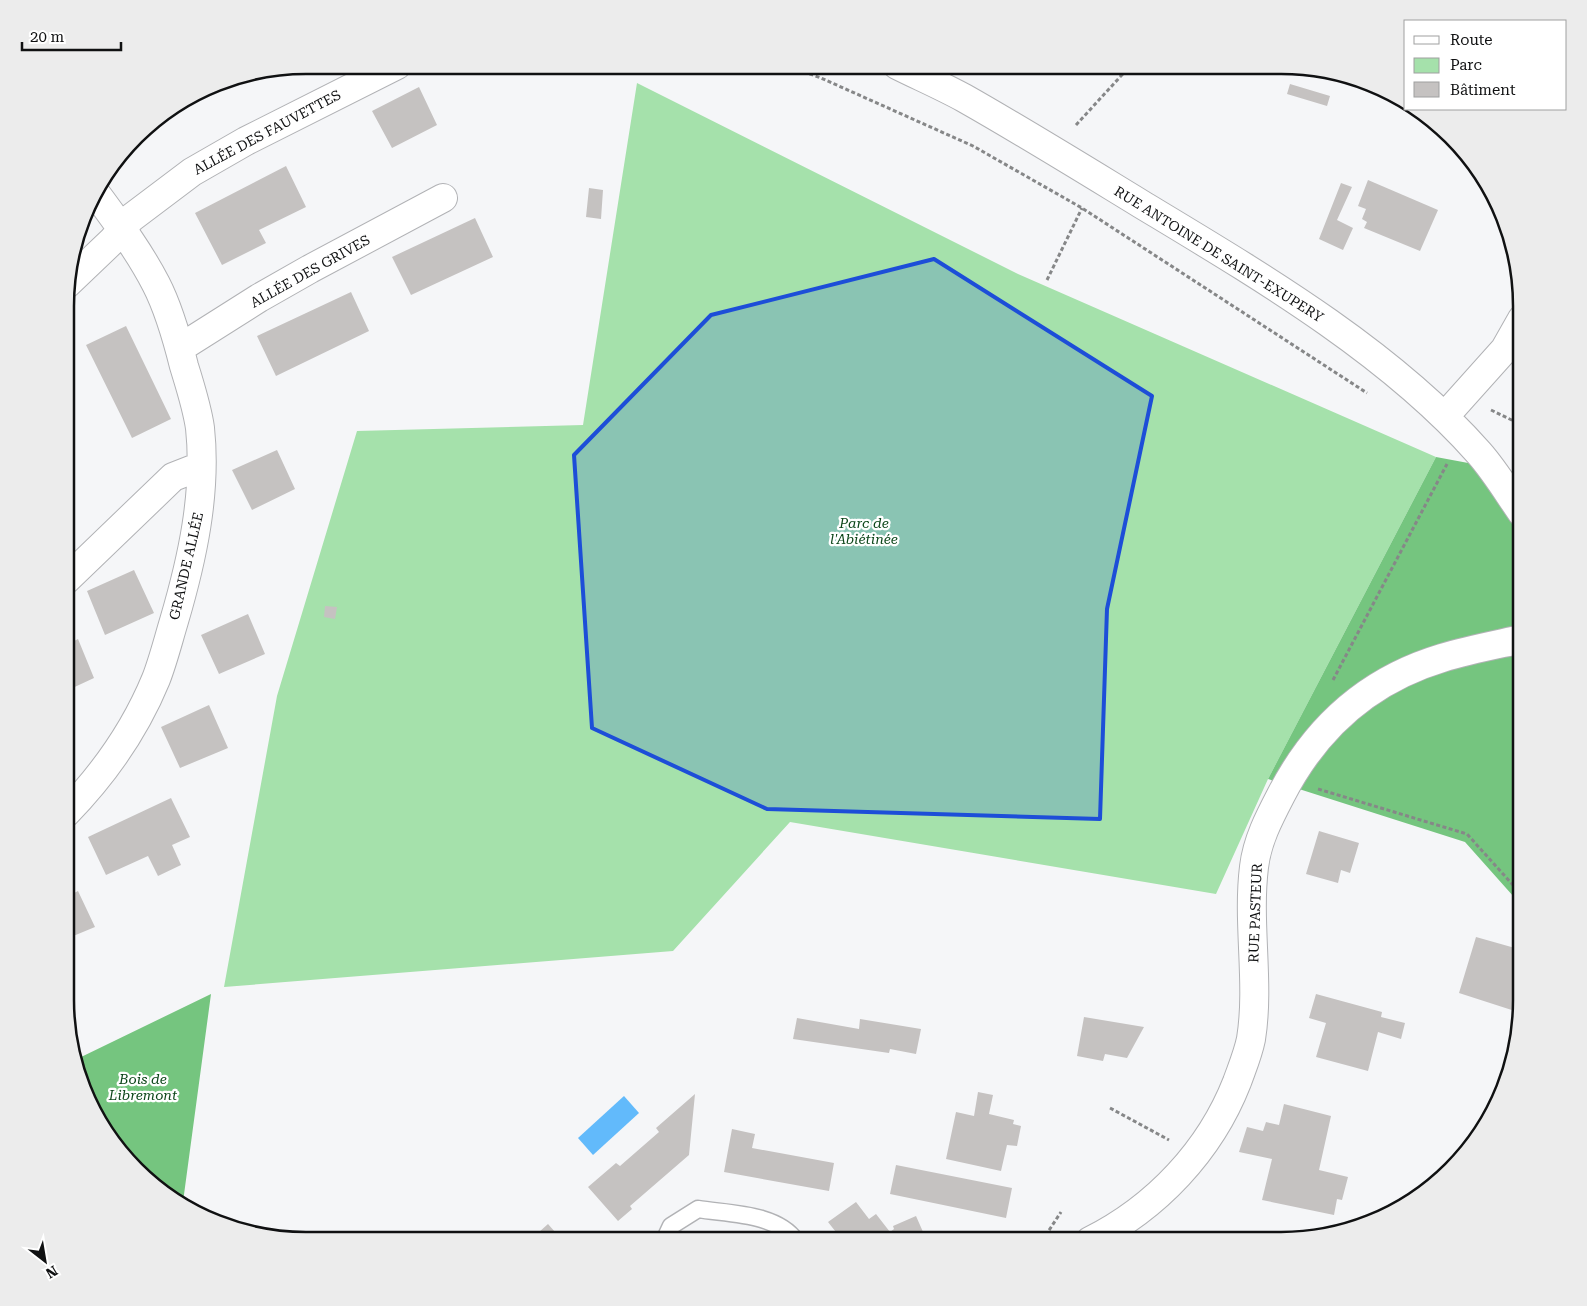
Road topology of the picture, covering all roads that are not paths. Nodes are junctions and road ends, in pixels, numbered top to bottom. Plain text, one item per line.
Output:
1 (379, 74) edge
2 (915, 74) edge
3 (443, 198) dead end
4 (100, 199) edge
5 (122, 229) junction
6 (76, 275) edge
7 (1513, 335) edge
8 (180, 348) junction
9 (1445, 416) junction
10 (202, 466) junction
11 (1513, 500) edge
12 (74, 572) edge
13 (1513, 641) edge
14 (74, 805) edge
15 (668, 1232) edge
16 (787, 1232) edge
17 (1107, 1232) edge

1 - 5 street, ALLÉE DES FAUVETTES
2 - 9 street, RUE ANTOINE DE SAINT-EXUPERY
3 - 8 street, ALLÉE DES GRIVES
4 - 5 street, GRANDE ALLÉE
5 - 6 street, ALLÉE DES FAUVETTES
5 - 8 street, GRANDE ALLÉE
7 - 9 street
8 - 10 street, GRANDE ALLÉE
9 - 11 street, RUE ANTOINE DE SAINT-EXUPERY
10 - 12 street
10 - 14 street, GRANDE ALLÉE
13 - 17 street, RUE PASTEUR
15 - 16 lane

